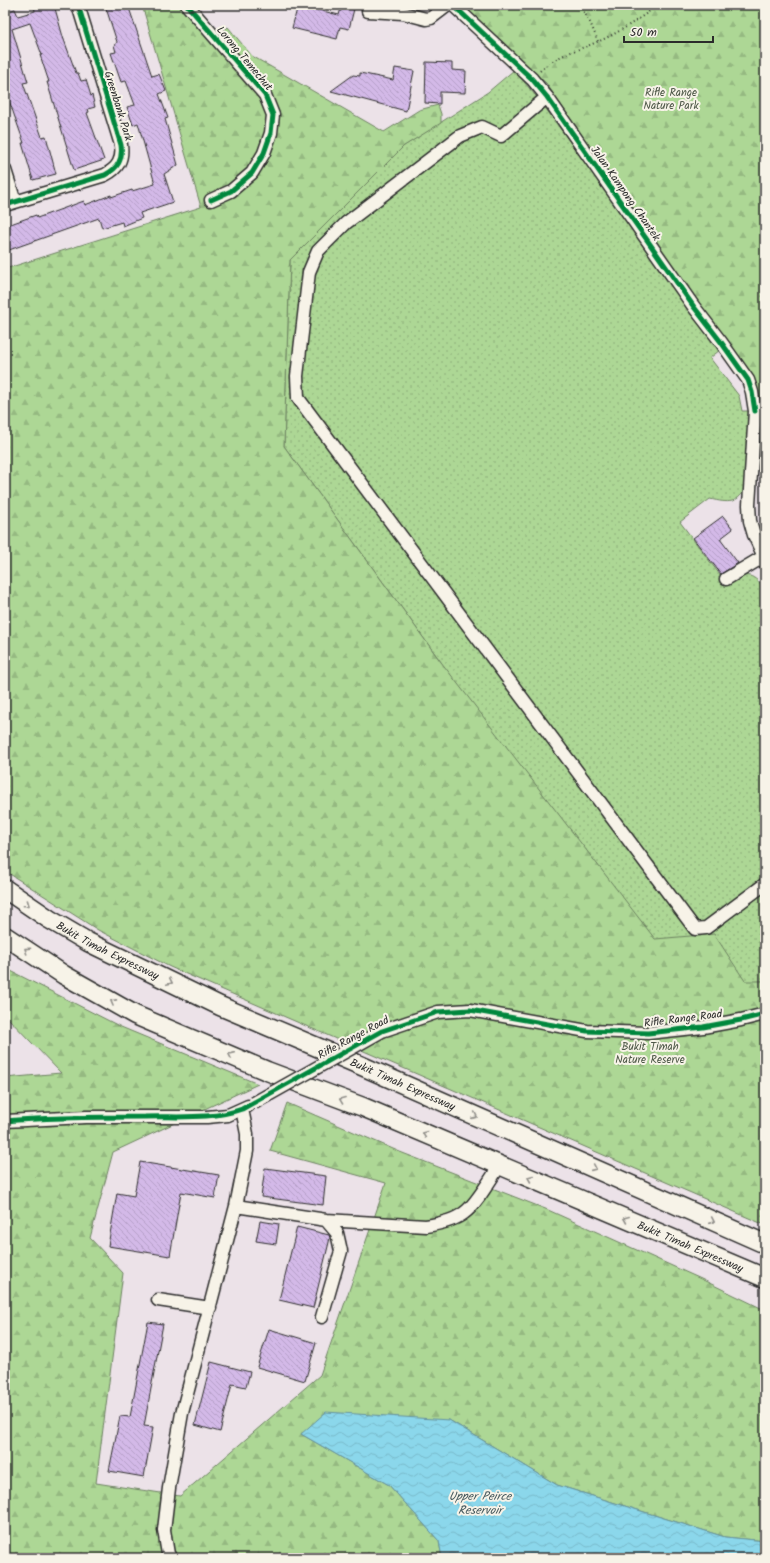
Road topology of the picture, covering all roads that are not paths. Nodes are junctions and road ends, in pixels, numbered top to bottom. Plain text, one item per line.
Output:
1 (78, 5) edge
2 (186, 5) edge
3 (448, 5) edge
4 (453, 5) edge
5 (368, 11) dead end
6 (547, 97) junction
7 (5, 170) edge
8 (211, 200) dead end
9 (10, 203) edge
10 (764, 558) edge
11 (726, 579) dead end
12 (765, 884) edge
13 (5, 889) edge
14 (5, 936) edge
15 (765, 1014) edge
16 (242, 1110) junction
17 (5, 1121) edge
18 (500, 1165) junction
19 (236, 1206) junction
20 (326, 1220) junction
21 (765, 1244) edge
22 (765, 1278) edge
23 (158, 1300) dead end
24 (210, 1308) junction
25 (322, 1317) dead end
26 (171, 1558) edge

1 - 9 street, Greenbank Park
2 - 8 street, Lorong Temechut
3 - 5 street
4 - 6 street, Jalan Kampong Chantek
6 - 10 street, Jalan Kampong Chantek
6 - 12 street
7 - 9 street, Greenbank Park
10 - 11 street
13 -> 21 highway, Bukit Timah Expressway
18 -> 14 highway, Bukit Timah Expressway
15 - 16 street, Rifle Range Road, bridge
16 - 17 street, Rifle Range Road
16 - 19 street
18 - 20 street
22 -> 18 highway, Bukit Timah Expressway
19 - 20 street
19 - 24 street
20 - 25 street
23 - 24 street
24 - 26 street

